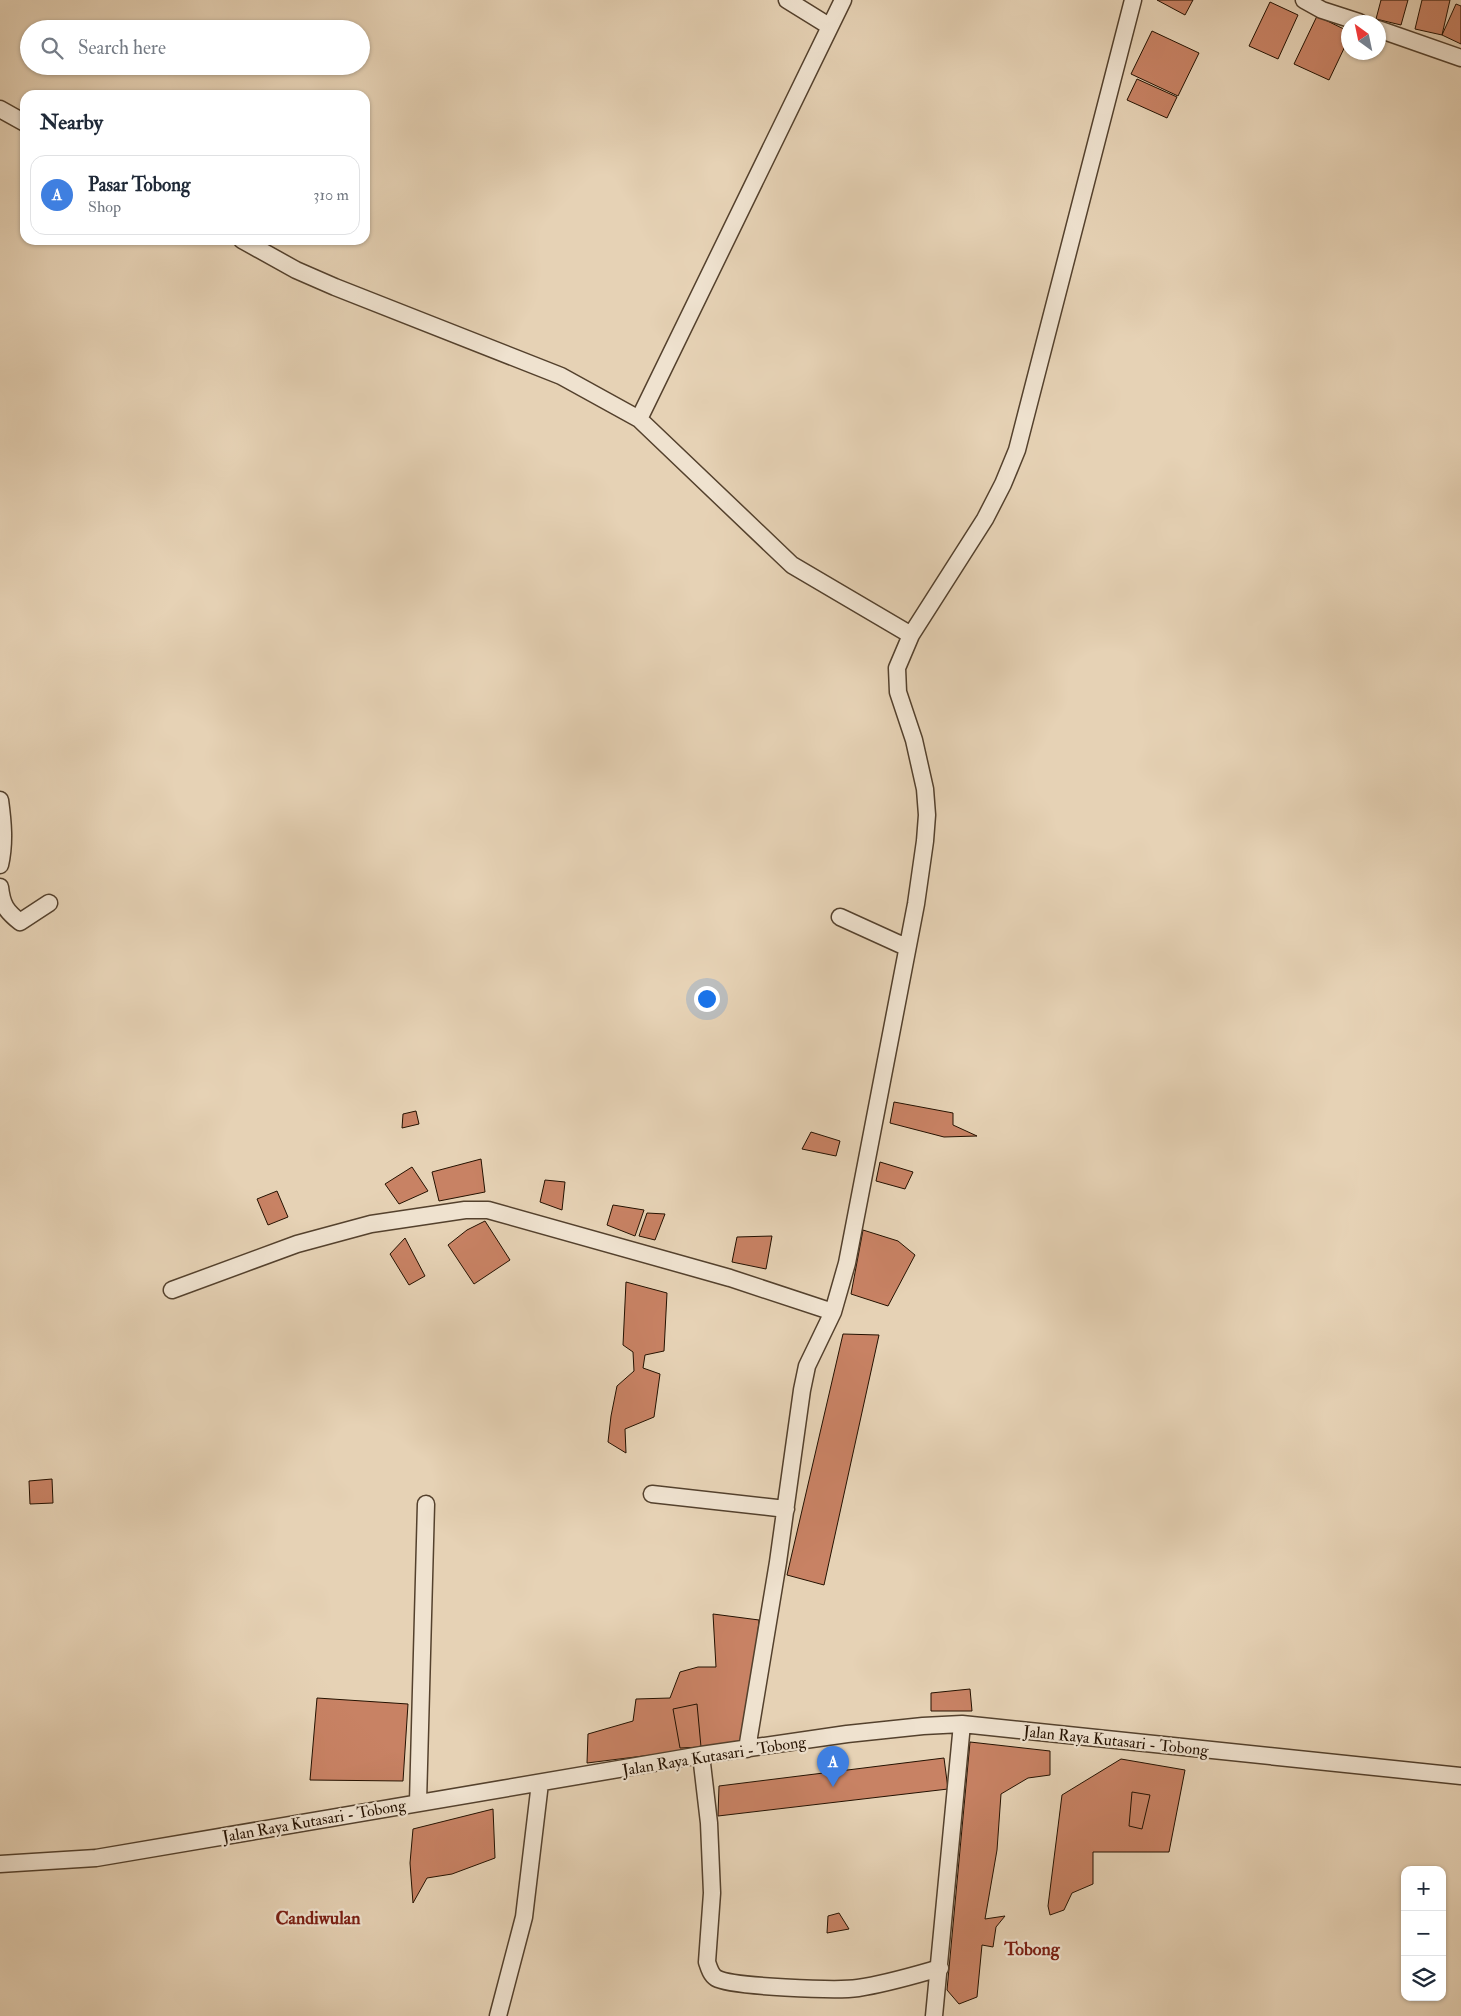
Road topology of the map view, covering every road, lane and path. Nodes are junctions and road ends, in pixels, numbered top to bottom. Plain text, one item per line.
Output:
1 (787, 0) edge
2 (843, 0) edge
3 (1133, 0) edge
4 (1304, 0) edge
5 (1341, 16) edge
6 (829, 26) junction
7 (1386, 32) edge
8 (1461, 58) edge
9 (0, 109) edge
10 (20, 120) edge
11 (251, 245) edge
12 (639, 419) junction
13 (911, 635) junction
14 (0, 800) edge
15 (0, 865) edge
16 (0, 887) edge
17 (49, 903) dead end
18 (840, 917) dead end
19 (906, 947) junction
20 (172, 1290) dead end
21 (833, 1312) junction
22 (652, 1494) dead end
23 (426, 1504) dead end
24 (786, 1509) junction
25 (962, 1724) junction
26 (747, 1749) junction
27 (701, 1755) junction
28 (1461, 1776) edge
29 (540, 1783) junction
30 (418, 1802) junction
31 (0, 1864) edge
32 (940, 1968) junction
33 (498, 2016) edge
34 (934, 2016) edge

1 - 6 street
2 - 6 street
3 - 13 street
4 - 5 street
6 - 12 street
7 - 8 street
9 - 10 street
11 - 12 street
12 - 13 street
13 - 19 street
14 - 15 street
16 - 17 street
18 - 19 street
19 - 21 street
20 - 21 street
21 - 24 street
22 - 24 street
23 - 30 street
24 - 26 street
25 - 26 street, Jalan Raya Kutasari - Tobong
25 - 28 street, Jalan Raya Kutasari - Tobong
25 - 32 street
26 - 27 street, Jalan Raya Kutasari - Tobong
27 - 29 street, Jalan Raya Kutasari - Tobong
27 - 32 street
29 - 30 street, Jalan Raya Kutasari - Tobong
29 - 33 street
30 - 31 street, Jalan Raya Kutasari - Tobong
32 - 34 street

